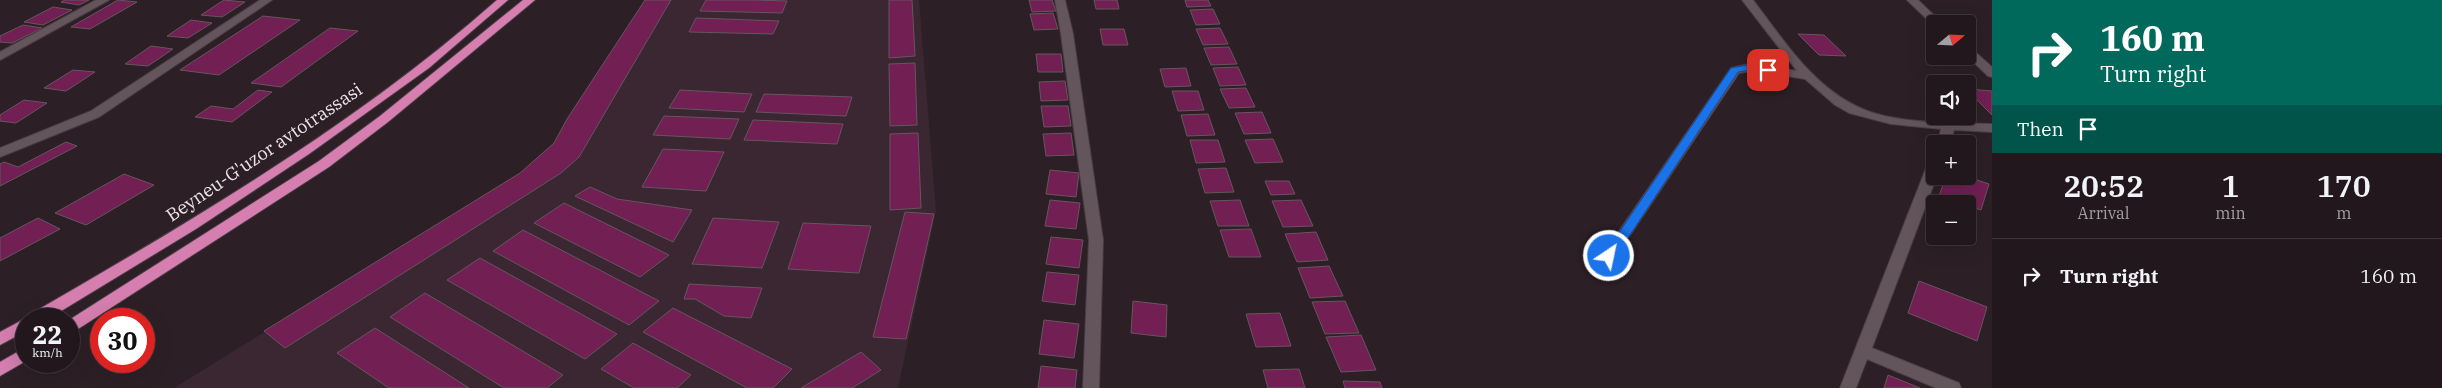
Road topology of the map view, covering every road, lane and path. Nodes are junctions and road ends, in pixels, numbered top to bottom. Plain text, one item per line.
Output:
1 (104, 0) edge
2 (267, 0) edge
3 (503, 0) edge
4 (530, 0) edge
5 (1060, 0) edge
6 (1747, 0) edge
7 (1912, 0) edge
8 (1928, 15) edge
9 (0, 57) edge
10 (1976, 58) edge
11 (1992, 73) edge
12 (1808, 76) junction
13 (1949, 126) junction
14 (1992, 128) edge
15 (1946, 135) edge
16 (0, 153) edge
17 (1926, 185) edge
18 (1609, 256) dead end
19 (54, 308) edge
20 (80, 319) edge
21 (15, 330) edge
22 (0, 339) edge
23 (1862, 351) junction
24 (15, 360) edge
25 (0, 370) edge
26 (1091, 388) edge
27 (1848, 388) edge
28 (1953, 388) edge

1 - 9 street
2 - 16 street
3 - 19 highway, Beyneu-G'uzor avtotrassasi
4 - 20 highway
5 - 26 street
6 - 12 street
7 - 8 street
10 - 11 street
12 - 13 street
12 - 18 street
13 - 14 street
13 - 15 street
17 - 23 street
21 - 22 highway
23 - 27 street
23 - 28 street
24 - 25 highway

